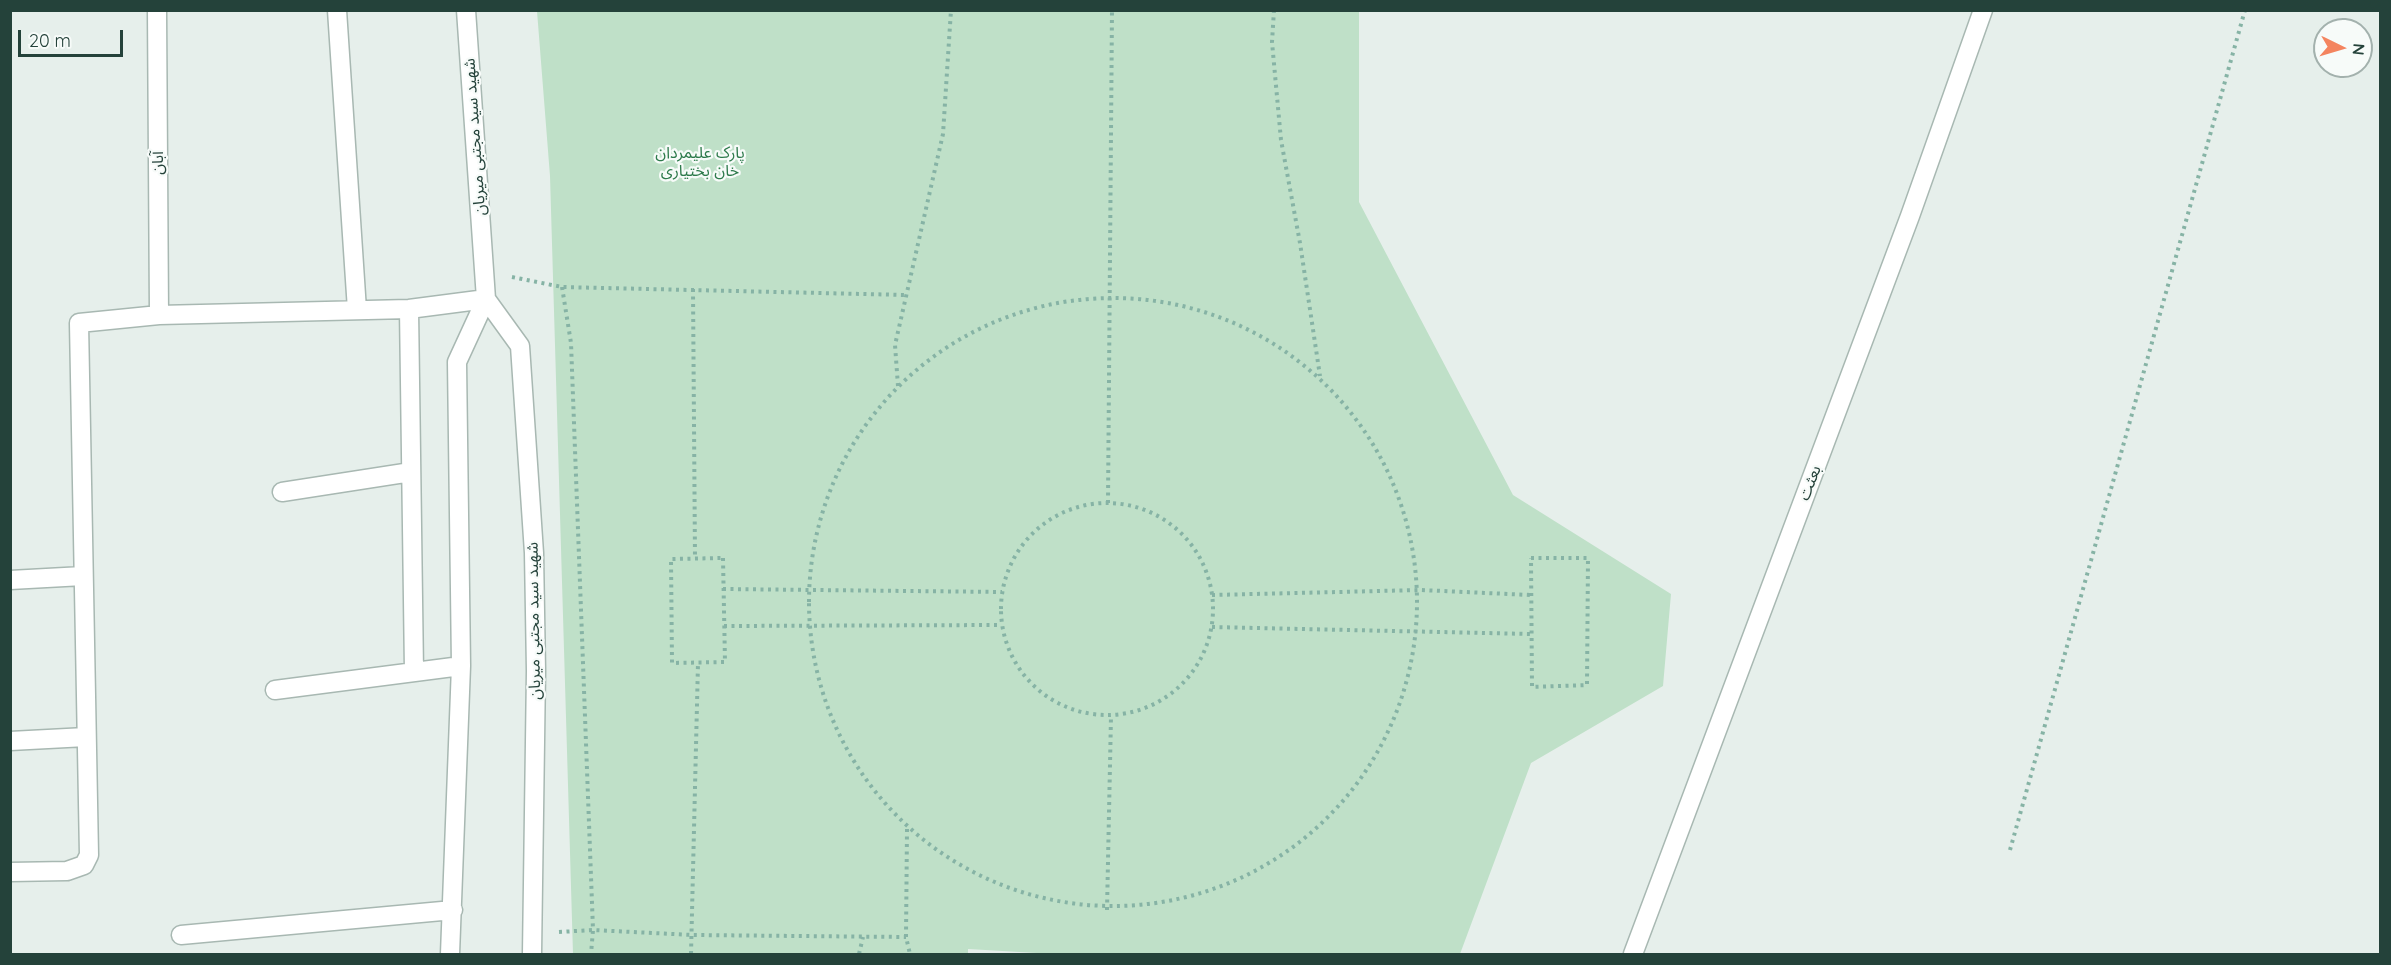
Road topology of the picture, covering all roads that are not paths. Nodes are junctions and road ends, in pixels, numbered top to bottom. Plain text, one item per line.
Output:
1 (157, 10) edge
2 (337, 10) edge
3 (466, 10) edge
4 (1983, 10) edge
5 (486, 299) junction
6 (409, 309) junction
7 (357, 310) junction
8 (159, 315) junction
9 (411, 472) junction
10 (282, 492) dead end
11 (83, 576) junction
12 (10, 580) edge
13 (461, 666) junction
14 (414, 672) junction
15 (275, 690) dead end
16 (86, 737) junction
17 (10, 741) edge
18 (10, 873) edge
19 (453, 910) junction
20 (181, 936) dead end
21 (450, 954) edge
22 (532, 954) edge
23 (1633, 954) edge

1 - 8 street, آبان
2 - 7 street
3 - 5 street, شهید سید مجتبی میریان
4 - 23 street, بعثت
5 - 6 street
5 - 13 street, شهید سید مجتبی میریان
5 - 22 street, شهید سید مجتبی میریان
6 - 7 street
6 - 9 street
7 - 8 street
8 - 11 street
9 - 10 street
9 - 14 street
11 - 12 street
11 - 16 street
13 - 14 street
13 - 19 street, شهید سید مجتبی میریان
14 - 15 street
16 - 17 street
16 - 18 street
19 - 20 street
19 - 21 street, شهید سید مجتبی میریان

